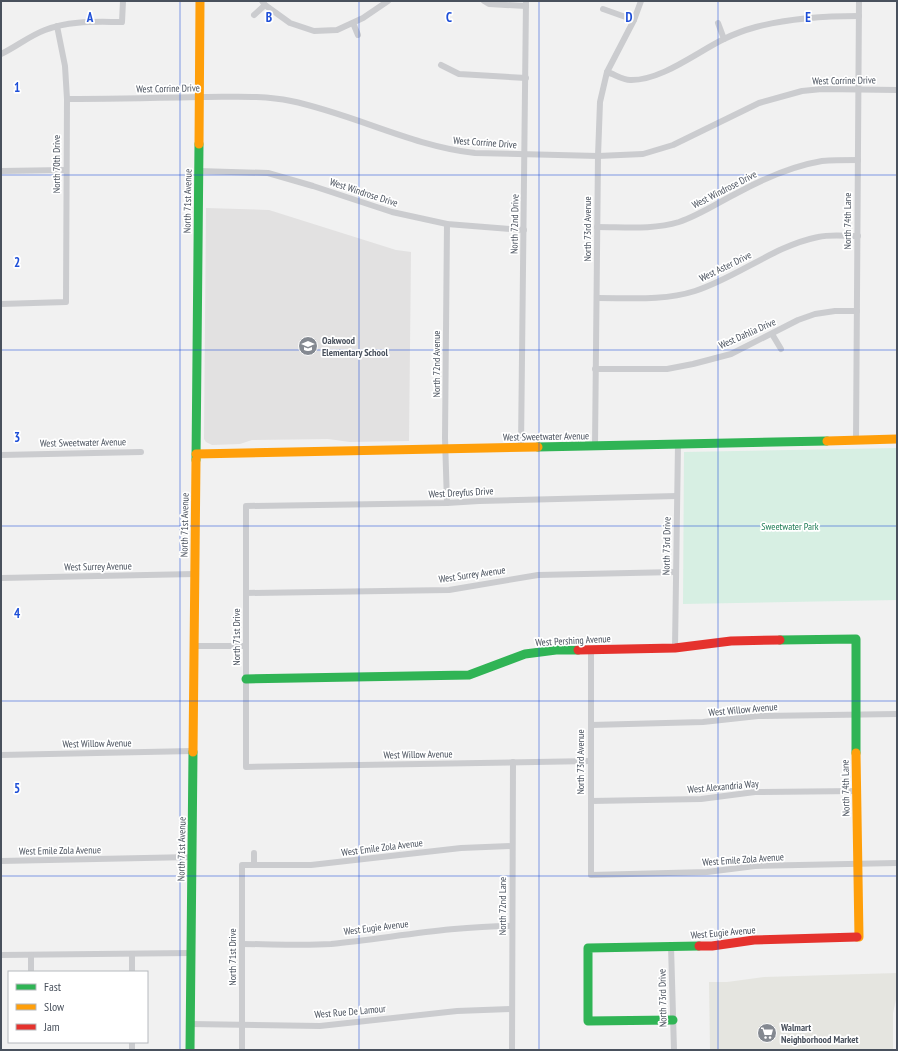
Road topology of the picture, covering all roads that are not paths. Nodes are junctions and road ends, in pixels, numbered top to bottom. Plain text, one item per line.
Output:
1 (122, 1) edge
2 (200, 1) edge
3 (388, 1) edge
4 (484, 1) edge
5 (641, 1) edge
6 (859, 1) edge
7 (264, 3) edge
8 (526, 4) edge
9 (603, 9) dead end
10 (254, 15) dead end
11 (859, 16) junction
12 (634, 20) junction
13 (353, 23) junction
14 (718, 23) dead end
15 (57, 26) junction
16 (358, 35) dead end
17 (724, 39) junction
18 (1, 54) edge
19 (441, 65) dead end
20 (607, 72) junction
21 (526, 78) junction
22 (859, 89) junction
23 (897, 90) edge
24 (199, 97) junction
25 (67, 99) junction
26 (525, 154) junction
27 (598, 156) junction
28 (858, 160) junction
29 (66, 170) junction
30 (1, 171) edge
31 (198, 171) junction
32 (447, 224) junction
33 (597, 227) junction
34 (524, 230) junction
35 (858, 236) junction
36 (598, 298) junction
37 (1, 304) edge
38 (857, 311) junction
39 (772, 334) junction
40 (781, 349) dead end
41 (595, 369) junction
42 (897, 439) edge
43 (856, 441) junction
44 (678, 444) junction
45 (595, 446) junction
46 (521, 447) junction
47 (446, 449) junction
48 (141, 452) dead end
49 (196, 454) junction
50 (1, 456) edge
51 (677, 496) junction
52 (447, 504) junction
53 (246, 506) joint
54 (676, 572) junction
55 (195, 574) junction
56 (1, 578) edge
57 (246, 593) junction
58 (856, 638) joint
59 (194, 646) junction
60 (246, 646) junction
61 (675, 648) junction
62 (592, 649) junction
63 (246, 679) junction
64 (856, 714) junction
65 (897, 714) edge
66 (591, 725) junction
67 (193, 751) junction
68 (1, 755) edge
69 (591, 761) junction
70 (513, 762) junction
71 (246, 767) joint
72 (856, 791) junction
73 (591, 801) junction
74 (512, 846) junction
75 (254, 852) dead end
76 (192, 857) junction
77 (1, 861) edge
78 (897, 863) edge
79 (858, 864) junction
80 (242, 865) joint
81 (254, 865) junction
82 (591, 875) joint
83 (512, 926) junction
84 (859, 937) joint
85 (242, 944) junction
86 (671, 946) junction
87 (191, 953) junction
88 (31, 954) junction
89 (132, 954) junction
90 (1, 955) edge
91 (31, 971) edge
92 (132, 971) edge
93 (512, 1009) junction
94 (673, 1020) junction
95 (190, 1024) junction
96 (242, 1025) junction
97 (190, 1050) edge
98 (242, 1050) edge
99 (512, 1050) edge
100 (674, 1050) edge

1 - 15 street
2 - 24 street, North 71st Avenue
3 - 13 street
4 - 8 street
5 - 12 street, North 73rd Avenue
6 - 11 street, North 74th Lane
7 - 10 street
7 - 13 street
8 - 21 street, North 72nd Drive
9 - 12 street
11 - 17 street
11 - 22 street, North 74th Lane
12 - 20 street, North 73rd Avenue
13 - 16 street
14 - 17 street
15 - 18 street
15 - 25 street, North 70th Drive
17 - 20 street
19 - 21 street
20 - 27 street, North 73rd Avenue
21 - 26 street, North 72nd Drive
22 - 23 street, West Corrine Drive
22 - 27 street, West Corrine Drive
22 - 28 street, North 74th Lane
24 - 25 street, West Corrine Drive
24 - 26 street, West Corrine Drive
24 - 31 street, North 71st Avenue
25 - 29 street, North 70th Drive
26 - 27 street, West Corrine Drive
26 - 34 street, North 72nd Drive
27 - 33 street, North 73rd Avenue
28 - 33 street, West Windrose Drive
28 - 35 street, North 74th Lane
29 - 30 street
29 - 37 street, North 70th Drive
31 - 32 street, West Windrose Drive
31 - 49 street, North 71st Avenue
32 - 34 street, West Windrose Drive
32 - 47 street, North 72nd Avenue
33 - 36 street, North 73rd Avenue
34 - 46 street, North 72nd Drive
35 - 36 street, West Aster Drive
35 - 38 street, North 74th Lane
36 - 41 street, North 73rd Avenue
38 - 39 street, West Dahlia Drive
38 - 43 street, North 74th Lane
39 - 40 street
39 - 41 street, West Dahlia Drive
41 - 45 street, North 73rd Avenue
42 - 43 street, West Sweetwater Avenue
43 - 44 street, West Sweetwater Avenue
44 - 45 street, West Sweetwater Avenue
44 - 51 street, North 73rd Drive
45 - 46 street, West Sweetwater Avenue
46 - 47 street, West Sweetwater Avenue
47 - 49 street, West Sweetwater Avenue
47 - 52 street, North 72nd Avenue
48 - 50 street, West Sweetwater Avenue
49 - 55 street, North 71st Avenue
51 - 52 street, West Dreyfus Drive
51 - 54 street, North 73rd Drive
52 - 53 street, West Dreyfus Drive
53 - 57 street, North 71st Drive
54 - 57 street, West Surrey Avenue
54 - 61 street, North 73rd Drive
55 - 56 street, West Surrey Avenue
55 - 59 street, North 71st Avenue
57 - 60 street, North 71st Drive
58 - 61 street, West Pershing Avenue
58 - 64 street, North 74th Lane
59 - 60 street
59 - 67 street, North 71st Avenue
60 - 63 street, North 71st Drive
61 - 62 street, West Pershing Avenue
62 - 63 street, West Pershing Avenue
62 - 66 street, North 73rd Avenue
63 - 71 street, North 71st Drive
64 - 65 street, West Willow Avenue
64 - 66 street, West Willow Avenue
64 - 72 street, North 74th Lane
66 - 69 street, North 73rd Avenue
67 - 68 street, West Willow Avenue
67 - 76 street, North 71st Avenue
69 - 70 street, West Willow Avenue
69 - 73 street, North 73rd Avenue
70 - 71 street, West Willow Avenue
70 - 74 street, North 72nd Lane
72 - 73 street, West Alexandria Way
72 - 79 street, North 74th Lane
73 - 82 street, North 73rd Avenue
74 - 81 street, West Emile Zola Avenue
74 - 83 street, North 72nd Lane
75 - 81 street
76 - 77 street, West Emile Zola Avenue
76 - 87 street, North 71st Avenue
78 - 79 street, West Emile Zola Avenue
79 - 82 street, West Emile Zola Avenue
79 - 84 street, North 74th Lane
80 - 81 street, West Emile Zola Avenue
80 - 85 street, North 71st Drive
83 - 85 street, West Eugie Avenue
83 - 93 street, North 72nd Lane
84 - 86 street, West Eugie Avenue
85 - 96 street, North 71st Drive
86 - 94 street, North 73rd Drive
86 - 94 street, West Eugie Avenue
87 - 89 street
87 - 95 street, North 71st Avenue
88 - 89 street
88 - 90 street
88 - 91 street
89 - 92 street
93 - 96 street, West Rue De Lamour
93 - 99 street, North 72nd Lane
94 - 100 street, North 73rd Drive
95 - 96 street, West Rue De Lamour
95 - 97 street, North 71st Avenue
96 - 98 street, North 71st Drive

